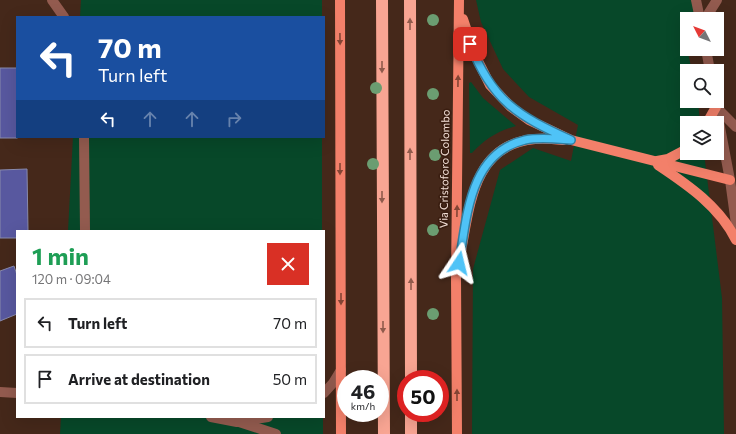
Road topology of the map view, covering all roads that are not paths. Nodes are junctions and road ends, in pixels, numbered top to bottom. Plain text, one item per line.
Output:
1 (52, 0) edge
2 (340, 0) edge
3 (382, 0) edge
4 (410, 0) edge
5 (696, 0) edge
6 (717, 0) edge
7 (459, 2) edge
8 (699, 12) edge
9 (709, 12) edge
10 (63, 16) edge
11 (717, 108) edge
12 (719, 108) edge
13 (736, 127) edge
14 (84, 138) edge
15 (571, 140) junction
16 (680, 153) edge
17 (653, 161) junction
18 (733, 180) edge
19 (736, 224) edge
20 (85, 230) edge
21 (736, 240) edge
22 (456, 278) junction
23 (341, 370) edge
24 (411, 370) edge
25 (337, 376) edge
26 (0, 392) edge
27 (325, 392) edge
28 (16, 393) edge
29 (216, 418) edge
30 (262, 418) edge
31 (238, 422) junction
32 (341, 422) edge
33 (411, 422) edge
34 (276, 434) edge
35 (341, 434) edge
36 (384, 434) edge
37 (411, 434) edge
38 (457, 434) edge

1 - 10 street
2 -> 23 main road
3 -> 36 highway
24 -> 4 highway
5 - 8 street
6 - 9 street
7 - 15 main road
22 -> 7 main road, Via Cristoforo Colombo
11 - 18 street
12 - 13 street
14 - 20 street
15 - 17 main road
15 - 22 main road
16 - 17 main road
17 - 18 main road
17 - 21 main road
18 - 19 street
38 -> 22 main road, Via Cristoforo Colombo
25 - 27 street
26 - 28 street
29 - 31 street
30 - 31 street
31 - 34 street
32 - 35 main road
33 - 37 highway

